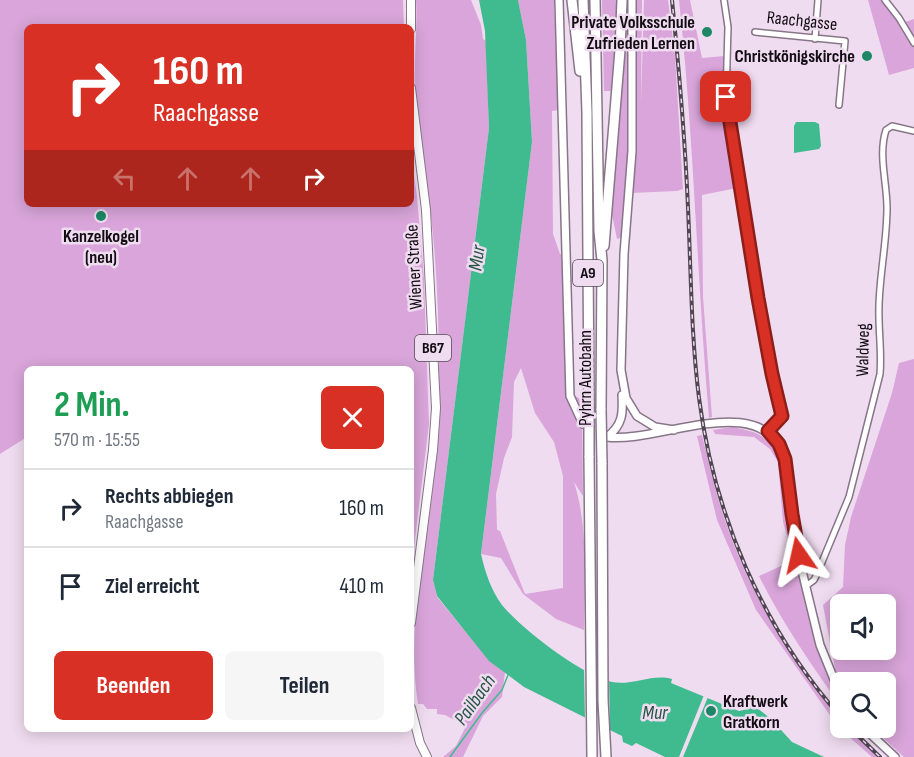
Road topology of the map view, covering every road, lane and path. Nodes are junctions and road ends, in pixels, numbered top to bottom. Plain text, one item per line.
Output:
1 (411, 0) edge
2 (559, 0) edge
3 (572, 0) edge
4 (583, 0) edge
5 (595, 0) edge
6 (622, 0) edge
7 (632, 0) edge
8 (724, 0) edge
9 (818, 0) edge
10 (885, 0) edge
11 (411, 24) edge
12 (755, 32) dead end
13 (815, 39) junction
14 (914, 43) edge
15 (839, 105) dead end
16 (414, 112) edge
17 (914, 131) edge
18 (586, 142) junction
19 (602, 260) junction
20 (622, 383) junction
21 (583, 424) dead end
22 (674, 430) junction
23 (766, 430) junction
24 (806, 586) junction
25 (414, 599) edge
26 (831, 672) edge
27 (414, 717) edge
28 (875, 738) edge
29 (427, 757) edge
30 (592, 757) edge
31 (606, 757) edge
32 (895, 757) edge

1 - 11 main road
2 - 21 main road
3 - 18 highway
4 - 18 highway, Pyhrn Autobahn / A9
5 - 19 highway, Pyhrn Autobahn / A9
6 - 19 highway
7 - 20 main road
8 - 23 street
9 - 13 street
10 - 14 street
12 - 13 street, Raachgasse
13 - 15 street, Raachgasse
16 - 25 main road, Wiener Straße / B67
17 - 24 street, Waldweg
18 - 30 highway, Pyhrn Autobahn / A9, bridge
19 - 31 highway, Pyhrn Autobahn / A9, bridge
20 - 22 main road
20 - 22 main road
22 - 23 main road
23 - 24 main road
24 - 26 main road
27 - 29 main road
28 - 32 main road

